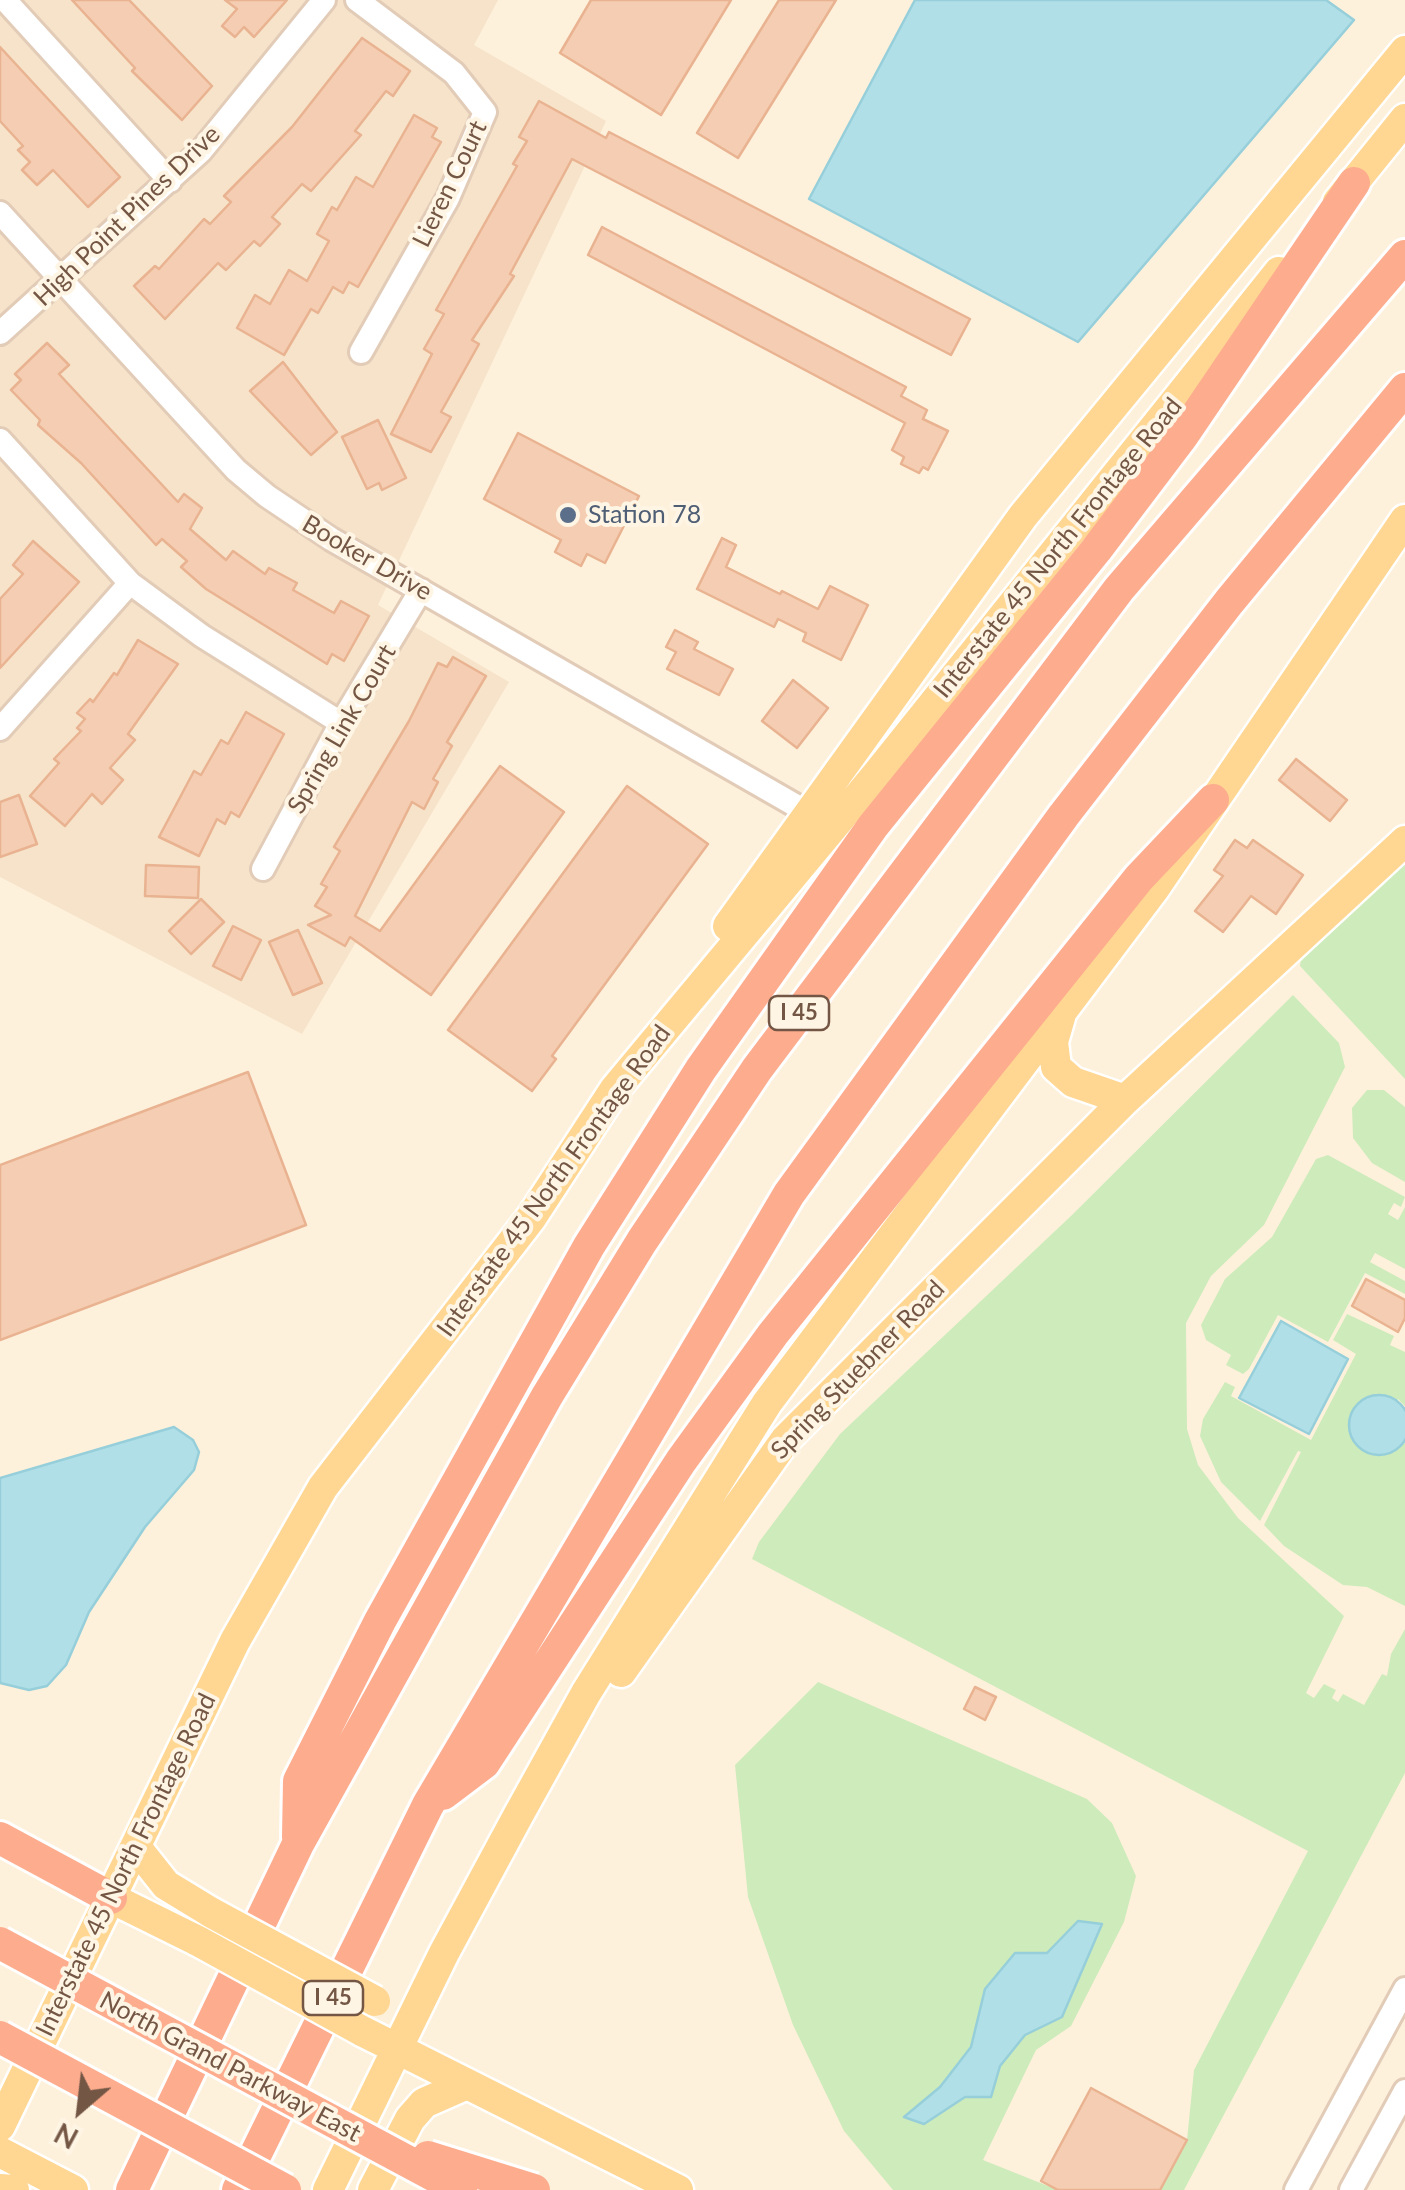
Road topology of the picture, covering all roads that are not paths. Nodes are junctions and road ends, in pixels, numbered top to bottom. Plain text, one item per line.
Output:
1 (6, 0) edge
2 (324, 0) edge
3 (358, 0) edge
4 (1405, 51) edge
5 (1405, 119) edge
6 (170, 181) junction
7 (1354, 183) junction
8 (0, 213) edge
9 (1405, 256) edge
10 (62, 280) junction
11 (0, 333) edge
12 (360, 352) dead end
13 (1405, 388) edge
14 (0, 440) edge
15 (1405, 520) edge
16 (130, 582) junction
17 (421, 590) junction
18 (341, 723) junction
19 (0, 729) edge
20 (1214, 800) junction
21 (807, 812) junction
22 (1405, 841) edge
23 (263, 869) dead end
24 (1063, 1006) junction
25 (615, 1089) junction
26 (1125, 1100) junction
27 (428, 1806) junction
28 (519, 1814) junction
29 (0, 1838) edge
30 (298, 1844) junction
31 (136, 1847) junction
32 (111, 1898) junction
33 (0, 1943) edge
34 (1405, 1989) edge
35 (426, 1994) junction
36 (0, 2037) edge
37 (400, 2050) junction
38 (467, 2084) junction
39 (1405, 2090) edge
40 (0, 2126) edge
41 (360, 2136) junction
42 (0, 2152) edge
43 (232, 2175) edge
44 (0, 2188) edge
45 (14, 2190) edge
46 (73, 2190) edge
47 (132, 2190) edge
48 (272, 2190) edge
49 (285, 2190) edge
50 (328, 2190) edge
51 (374, 2190) edge
52 (461, 2190) edge
53 (534, 2190) edge
54 (678, 2190) edge
55 (1296, 2190) edge
56 (1351, 2190) edge

1 - 6 street
2 - 6 street, High Point Pines Drive
3 - 12 street, Lieren Court
4 - 21 main road
5 - 7 main road, Interstate 45 North Frontage Road
6 - 10 street, High Point Pines Drive
7 - 25 main road, Interstate 45 North Frontage Road
7 - 30 highway
8 - 10 street, Booker Drive
9 - 30 highway, I 45
10 - 11 street, High Point Pines Drive
10 - 17 street, Booker Drive
13 - 27 highway, I 45
14 - 16 street
15 - 20 main road
16 - 18 street
16 - 19 street
17 - 18 street, Spring Link Court
17 - 21 street, Booker Drive
18 - 23 street, Spring Link Court
20 - 24 main road
20 - 27 highway
21 - 25 main road
22 - 26 main road, Spring Stuebner Road
24 - 26 main road
24 - 28 main road
25 - 31 main road, Interstate 45 North Frontage Road
26 - 28 main road, Spring Stuebner Road
27 - 43 highway, I 45
28 - 35 main road
29 - 32 highway
30 - 47 highway, I 45
31 - 32 main road, Interstate 45 North Frontage Road
31 - 35 main road, bridge
32 - 37 main road, bridge
32 - 40 main road, Interstate 45 North Frontage Road
33 - 41 highway, North Grand Parkway East, bridge
34 - 55 street
35 - 37 main road
36 - 43 highway, bridge
37 - 38 main road
37 - 50 main road
38 - 51 main road
38 - 54 main road
39 - 56 street
41 - 52 highway, North Grand Parkway East, bridge
41 - 53 highway, bridge
42 - 46 main road
43 - 48 highway, bridge
43 - 49 highway, bridge
44 - 45 main road

